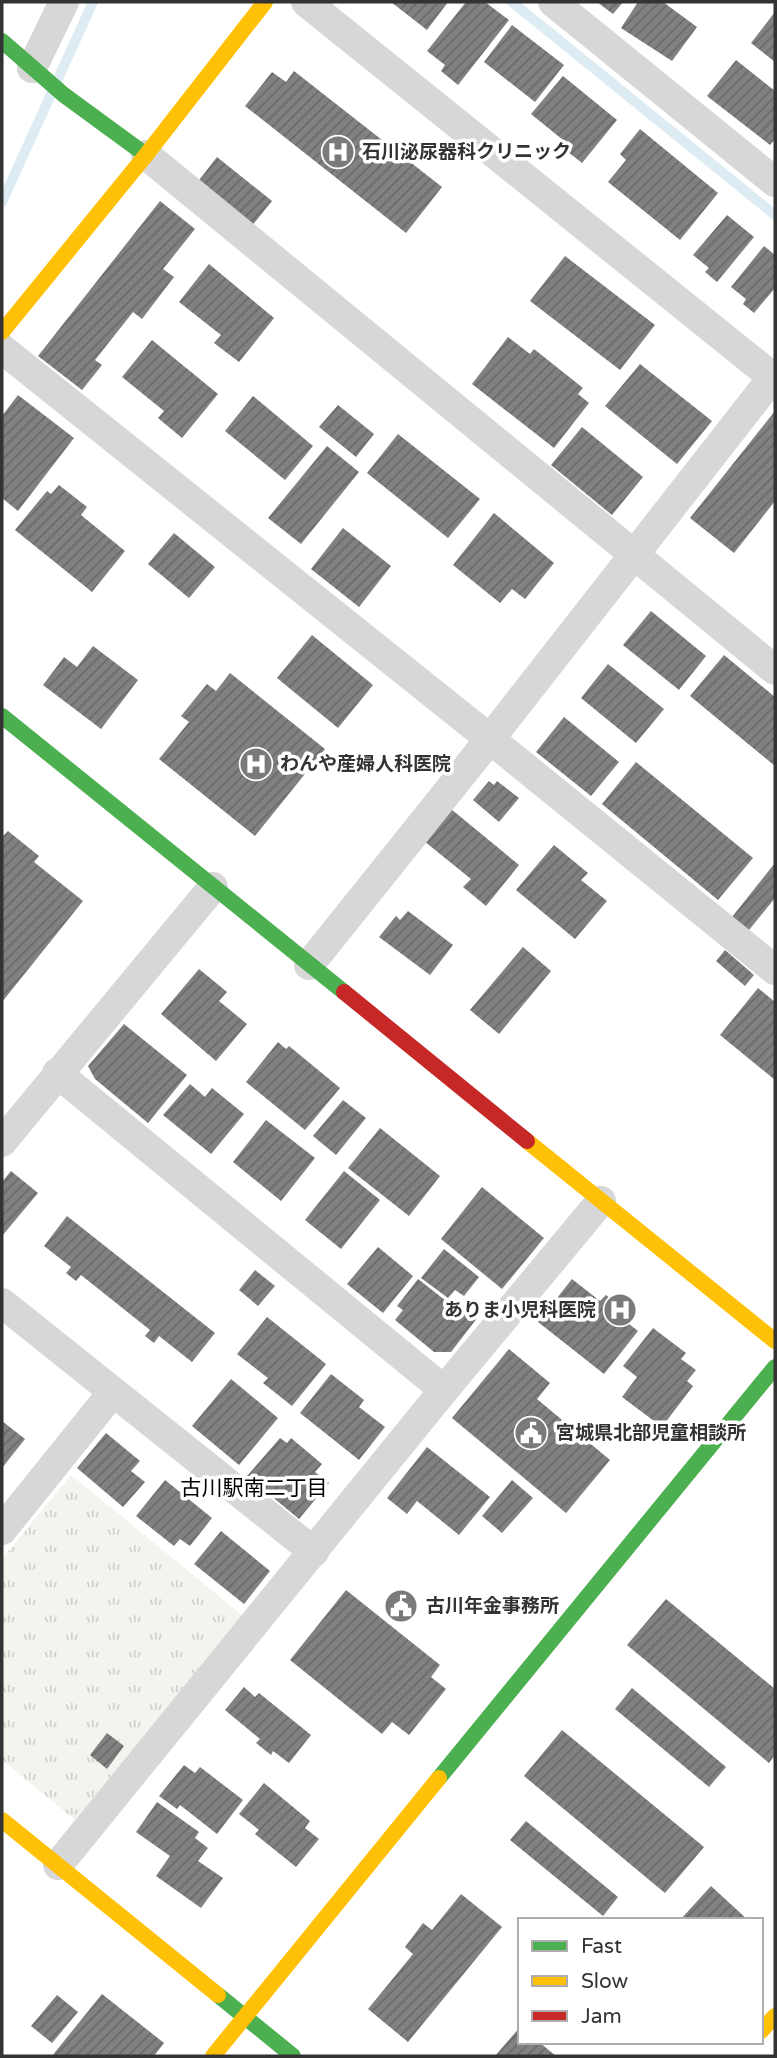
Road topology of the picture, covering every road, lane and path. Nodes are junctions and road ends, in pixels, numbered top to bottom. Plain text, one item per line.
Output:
1 (64, 2) edge
2 (265, 2) edge
3 (306, 2) edge
4 (553, 2) edge
5 (2, 41) edge
6 (37, 72) junction
7 (146, 155) junction
8 (775, 182) edge
9 (2, 332) edge
10 (2, 349) edge
11 (774, 378) edge
12 (634, 555) junction
13 (775, 670) edge
14 (2, 716) edge
15 (490, 739) junction
16 (214, 887) junction
17 (309, 965) junction
18 (775, 970) edge
19 (57, 1073) junction
20 (2, 1142) edge
21 (601, 1201) junction
22 (2, 1304) edge
23 (775, 1341) edge
24 (775, 1367) edge
25 (444, 1390) junction
26 (113, 1392) junction
27 (2, 1530) edge
28 (314, 1552) junction
29 (2, 1820) edge
30 (58, 1865) junction
31 (775, 2015) edge
32 (246, 2017) junction
33 (763, 2029) edge
34 (213, 2056) edge
35 (293, 2056) edge

1 - 6 street
2 - 7 street
3 - 11 street
4 - 8 street
5 - 6 street
6 - 7 street
7 - 9 street
7 - 12 street
10 - 15 street
11 - 12 street
12 - 13 street
12 - 15 street
14 - 16 street
15 - 17 street
15 - 18 street
16 - 17 street
16 - 19 street
17 - 21 street
19 - 20 street
19 - 25 street
21 - 23 street
21 - 25 street
22 - 26 street
24 - 32 street
25 - 28 street
26 - 27 street
26 - 28 street
28 - 30 street
29 - 30 street
30 - 32 street
31 - 33 street
32 - 34 street
32 - 35 street

